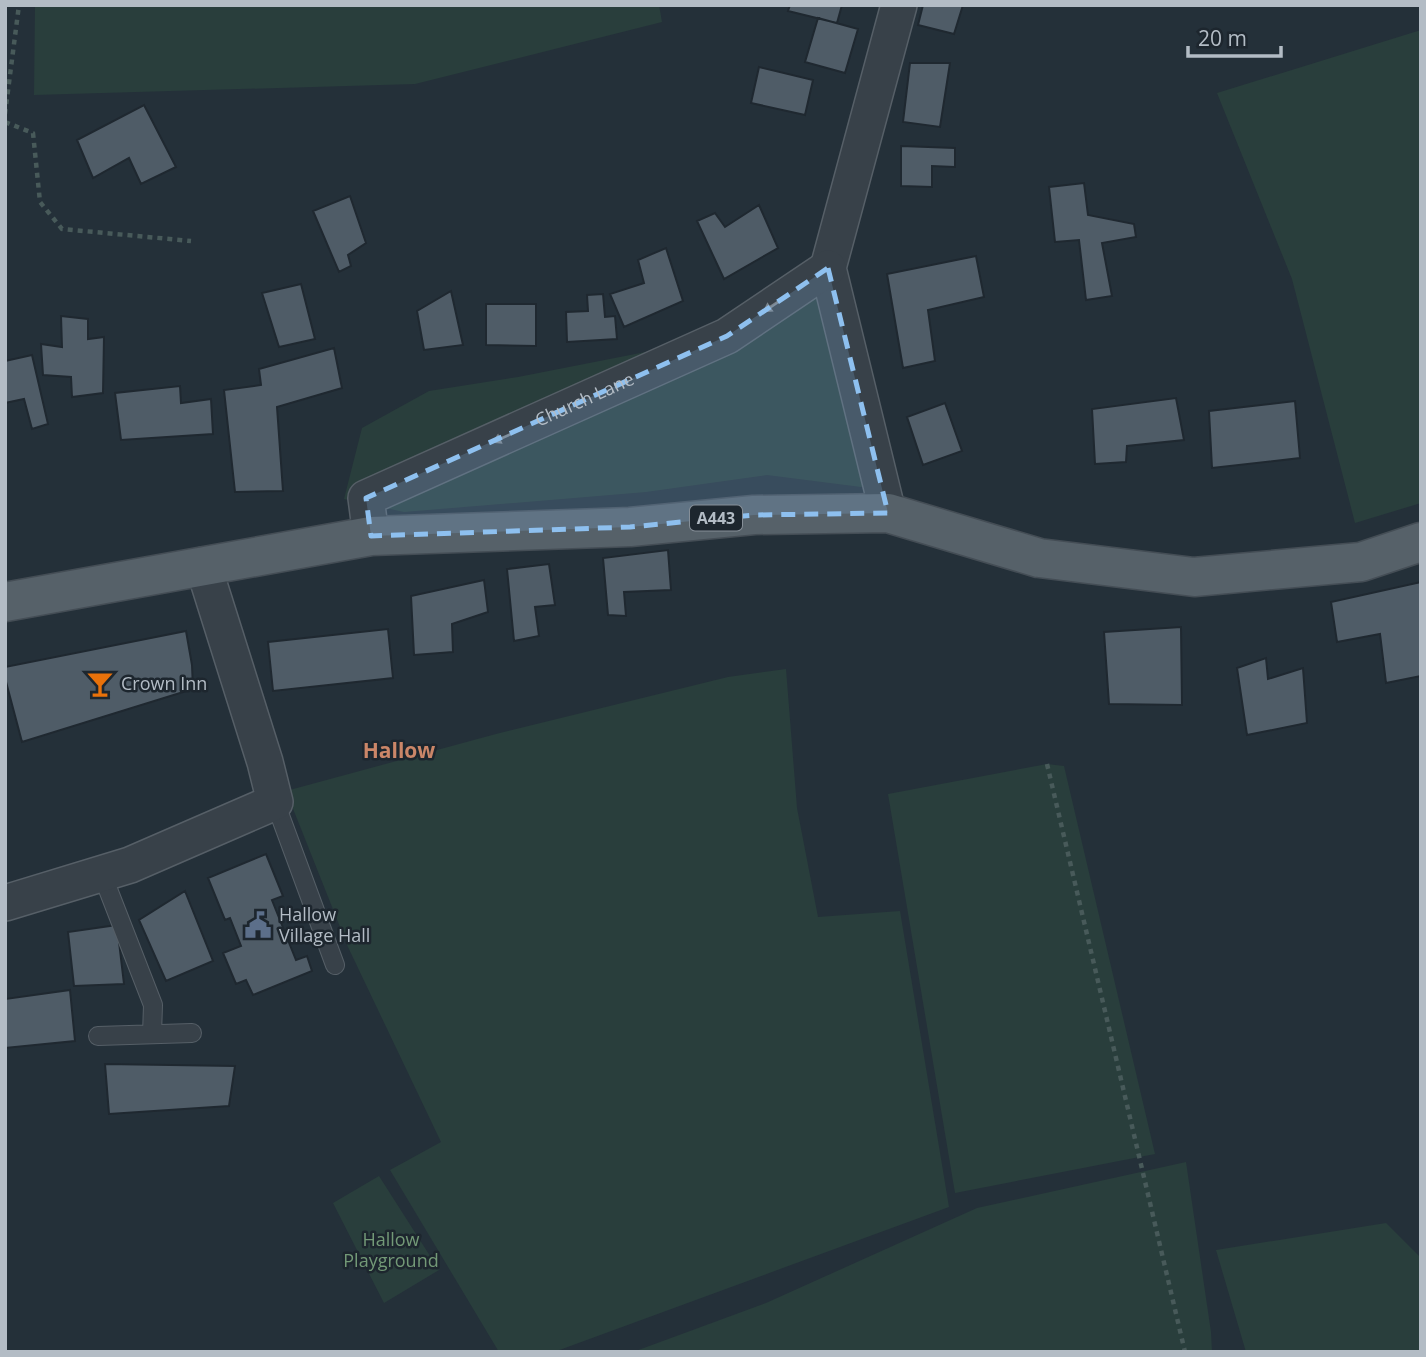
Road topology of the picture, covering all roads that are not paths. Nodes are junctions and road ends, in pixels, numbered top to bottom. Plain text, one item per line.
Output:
1 (899, 5) edge
2 (828, 268) junction
3 (888, 513) junction
4 (372, 536) junction
5 (1421, 542) edge
6 (203, 565) junction
7 (5, 602) edge
8 (275, 802) junction
9 (102, 873) junction
10 (5, 902) edge
11 (335, 965) dead end
12 (192, 1033) dead end
13 (152, 1034) junction
14 (99, 1036) dead end

1 - 2 street
2 - 3 street
2 -> 4 street, Church Lane
3 - 4 main road, A443
3 - 5 main road, A443
4 - 6 main road, A443
6 - 7 main road, A443
6 - 8 street
8 - 9 street
8 - 11 lane
9 - 10 street
9 - 13 lane
12 - 13 lane
13 - 14 lane

